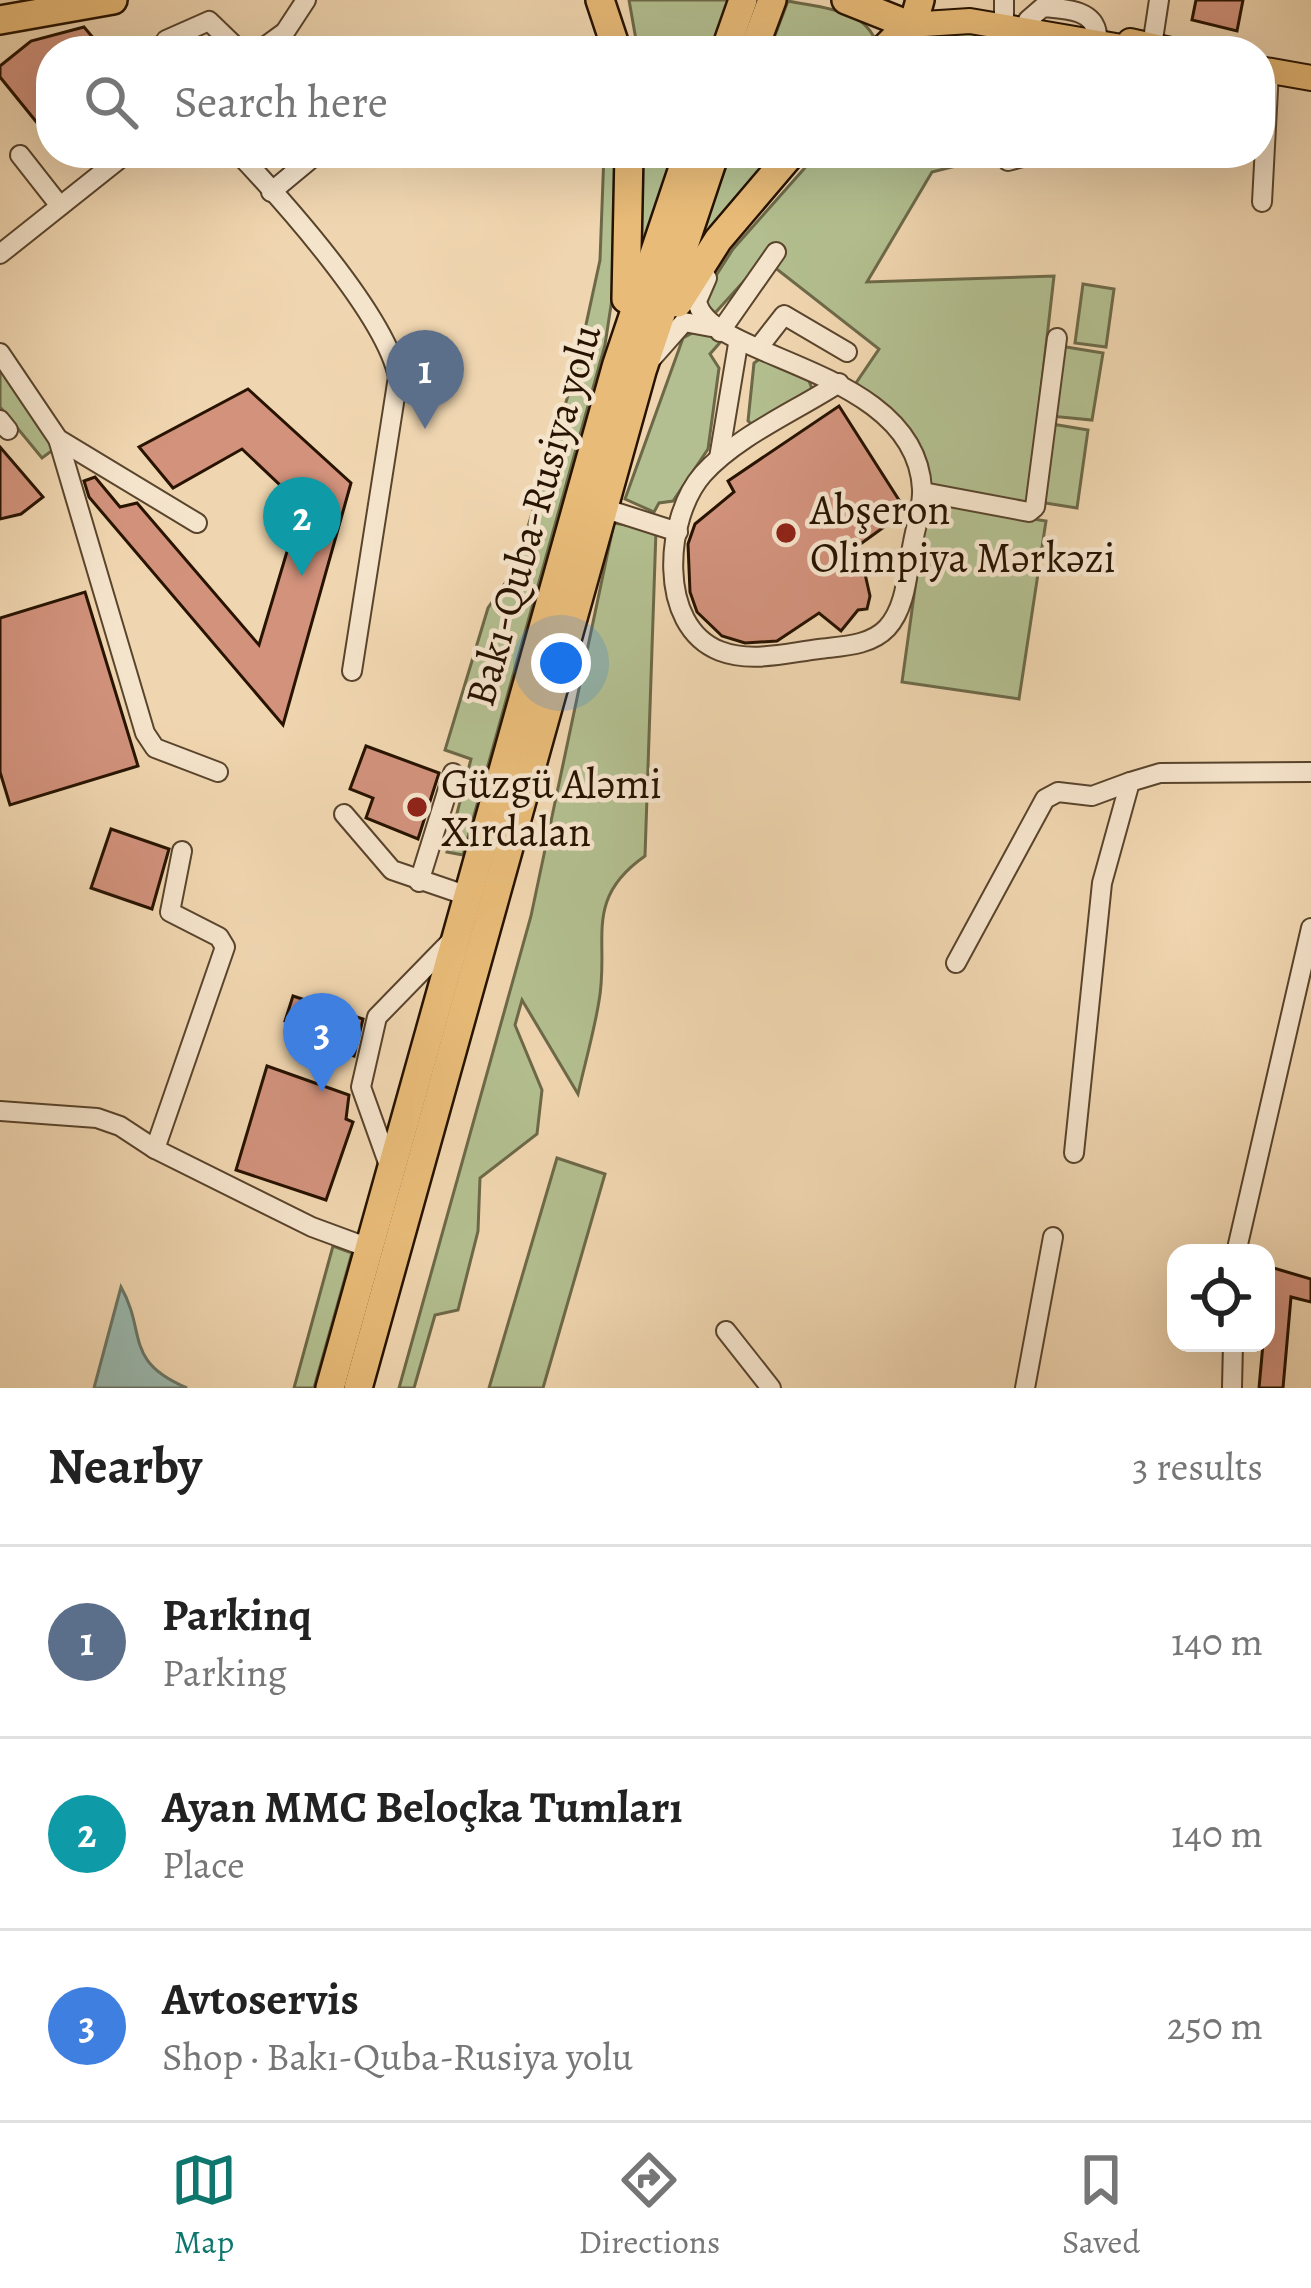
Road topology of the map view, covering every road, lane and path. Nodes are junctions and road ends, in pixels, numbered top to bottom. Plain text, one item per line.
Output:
1 (112, 0) edge
2 (306, 0) edge
3 (600, 0) edge
4 (743, 0) edge
5 (772, 0) edge
6 (846, 0) edge
7 (948, 0) edge
8 (1159, 0) edge
9 (1016, 17) edge
10 (0, 20) edge
11 (910, 25) edge
12 (175, 36) edge
13 (224, 36) edge
14 (280, 36) edge
15 (612, 36) edge
16 (730, 36) edge
17 (759, 36) edge
18 (1088, 36) edge
19 (1152, 36) edge
20 (1275, 72) edge
21 (1311, 78) edge
22 (20, 154) dead end
23 (108, 168) edge
24 (253, 168) edge
25 (299, 168) edge
26 (629, 168) edge
27 (684, 168) edge
28 (709, 168) edge
29 (780, 168) edge
30 (795, 168) edge
31 (1263, 168) edge
32 (271, 192) junction
33 (1262, 202) dead end
34 (60, 206) junction
35 (776, 252) dead end
36 (0, 254) edge
37 (720, 332) junction
38 (1058, 338) dead end
39 (737, 344) junction
40 (759, 347) junction
41 (847, 352) dead end
42 (0, 353) edge
43 (629, 367) junction
44 (839, 383) junction
45 (58, 439) junction
46 (719, 458) junction
47 (923, 493) junction
48 (606, 509) junction
49 (197, 523) dead end
50 (678, 532) junction
51 (352, 671) dead end
52 (218, 772) dead end
53 (1311, 772) edge
54 (453, 773) dead end
55 (1130, 782) junction
56 (344, 814) dead end
57 (182, 851) dead end
58 (419, 882) junction
59 (468, 896) junction
60 (1311, 928) edge
61 (457, 935) junction
62 (956, 963) dead end
63 (0, 1111) edge
64 (155, 1149) junction
65 (1074, 1153) dead end
66 (391, 1171) junction
67 (1053, 1237) dead end
68 (1238, 1244) edge
69 (369, 1248) junction
70 (727, 1331) dead end
71 (1233, 1352) edge
72 (330, 1388) edge
73 (358, 1388) edge
74 (771, 1388) edge
75 (1024, 1388) edge
76 (1232, 1388) edge

1 - 10 highway
2 - 14 lane
3 - 15 highway
4 - 16 highway
5 - 17 highway
6 - 11 highway
7 - 9 main road
8 - 19 lane
9 - 11 main road
9 - 18 main road
12 - 13 lane
20 - 21 main road
22 - 34 lane
23 - 34 lane
24 - 32 lane
25 - 32 lane
26 - 43 highway
27 - 43 highway, Bakı-Quba-Rusiya yolu
28 - 43 highway, Bakı-Quba-Rusiya yolu
29 - 43 highway
30 - 37 lane
31 - 33 lane
32 - 51 lane
34 - 36 lane
35 - 37 lane
37 - 39 lane
37 - 43 lane
38 - 47 lane
39 - 40 lane
39 - 46 lane
40 - 41 lane
40 - 44 lane
42 - 45 lane
43 - 48 highway, Bakı-Quba-Rusiya yolu
43 - 59 highway, Bakı-Quba-Rusiya yolu
44 - 46 lane
44 - 47 lane
45 - 49 lane
45 - 52 lane
46 - 50 lane
47 - 50 lane
48 - 50 lane
48 - 73 highway, Bakı-Quba-Rusiya yolu
53 - 55 lane
54 - 58 lane
55 - 62 lane
55 - 65 lane
56 - 58 lane
57 - 64 lane
58 - 59 lane
59 - 61 highway, Bakı-Quba-Rusiya yolu
60 - 68 lane
61 - 66 highway, Bakı-Quba-Rusiya yolu
61 - 66 lane
63 - 64 lane
64 - 69 lane
66 - 69 highway, Bakı-Quba-Rusiya yolu
67 - 75 lane
69 - 72 highway, Bakı-Quba-Rusiya yolu
70 - 74 lane
71 - 76 lane

